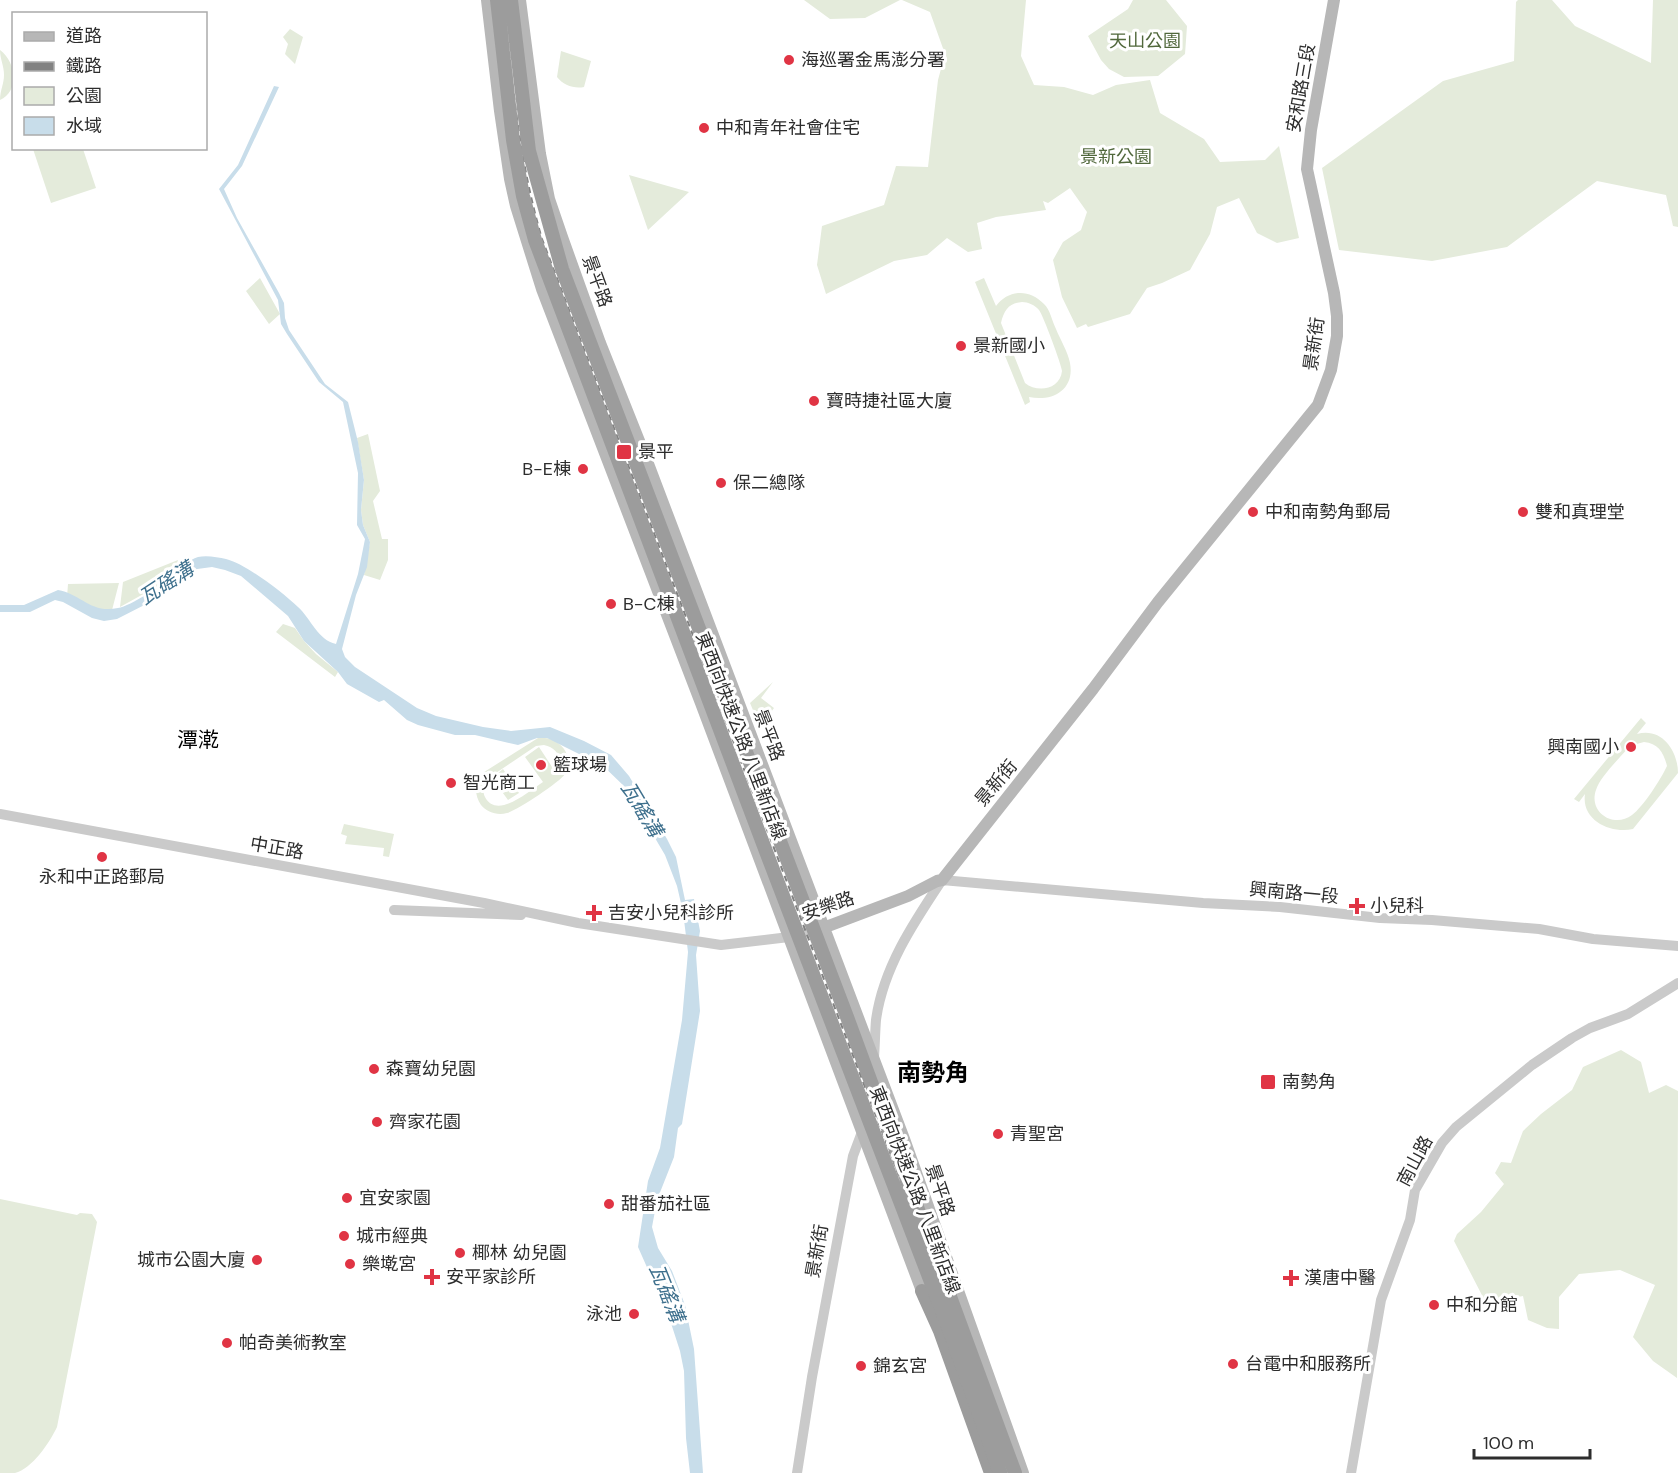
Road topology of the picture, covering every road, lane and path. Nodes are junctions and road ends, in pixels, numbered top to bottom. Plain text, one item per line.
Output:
1 (487, 0) edge
2 (497, 0) edge
3 (511, 0) edge
4 (520, 0) edge
5 (1334, 0) edge
6 (1309, 182) joint
7 (0, 814) edge
8 (942, 880) junction
9 (394, 910) dead end
10 (534, 914) junction
11 (823, 928) junction
12 (789, 937) junction
13 (686, 940) joint
14 (1678, 946) edge
15 (1678, 983) edge
16 (874, 1061) junction
17 (862, 1132) junction
18 (914, 1267) junction
19 (922, 1291) junction
20 (797, 1473) edge
21 (985, 1473) edge
22 (991, 1473) edge
23 (1000, 1473) edge
24 (1007, 1473) edge
25 (1015, 1473) edge
26 (1023, 1473) edge
27 (1351, 1473) edge

1 - 12 main road
2 - 23 highway, 東西向快速公路 八里新店線, bridge
3 - 25 highway, 東西向快速公路 八里新店線, bridge
4 - 11 main road, 景平路
5 - 6 main road, 安和路三段
6 - 8 main road, 景新街
7 - 10 street, 中正路
8 - 11 main road, 安樂路
8 - 14 street, 興南路一段
8 - 16 street, 景新街
9 - 10 street
10 - 13 street, 中正路
11 - 12 street, 安樂路
11 - 16 main road, 景平路
12 - 13 street, 安樂路
12 - 17 main road
15 - 27 street, 南山路
16 - 17 main road, 景新街
16 - 26 main road, 景平路
17 - 18 main road
17 - 20 street, 景新街
18 - 19 main road
18 - 24 main road
19 - 21 main road
19 - 22 highway

